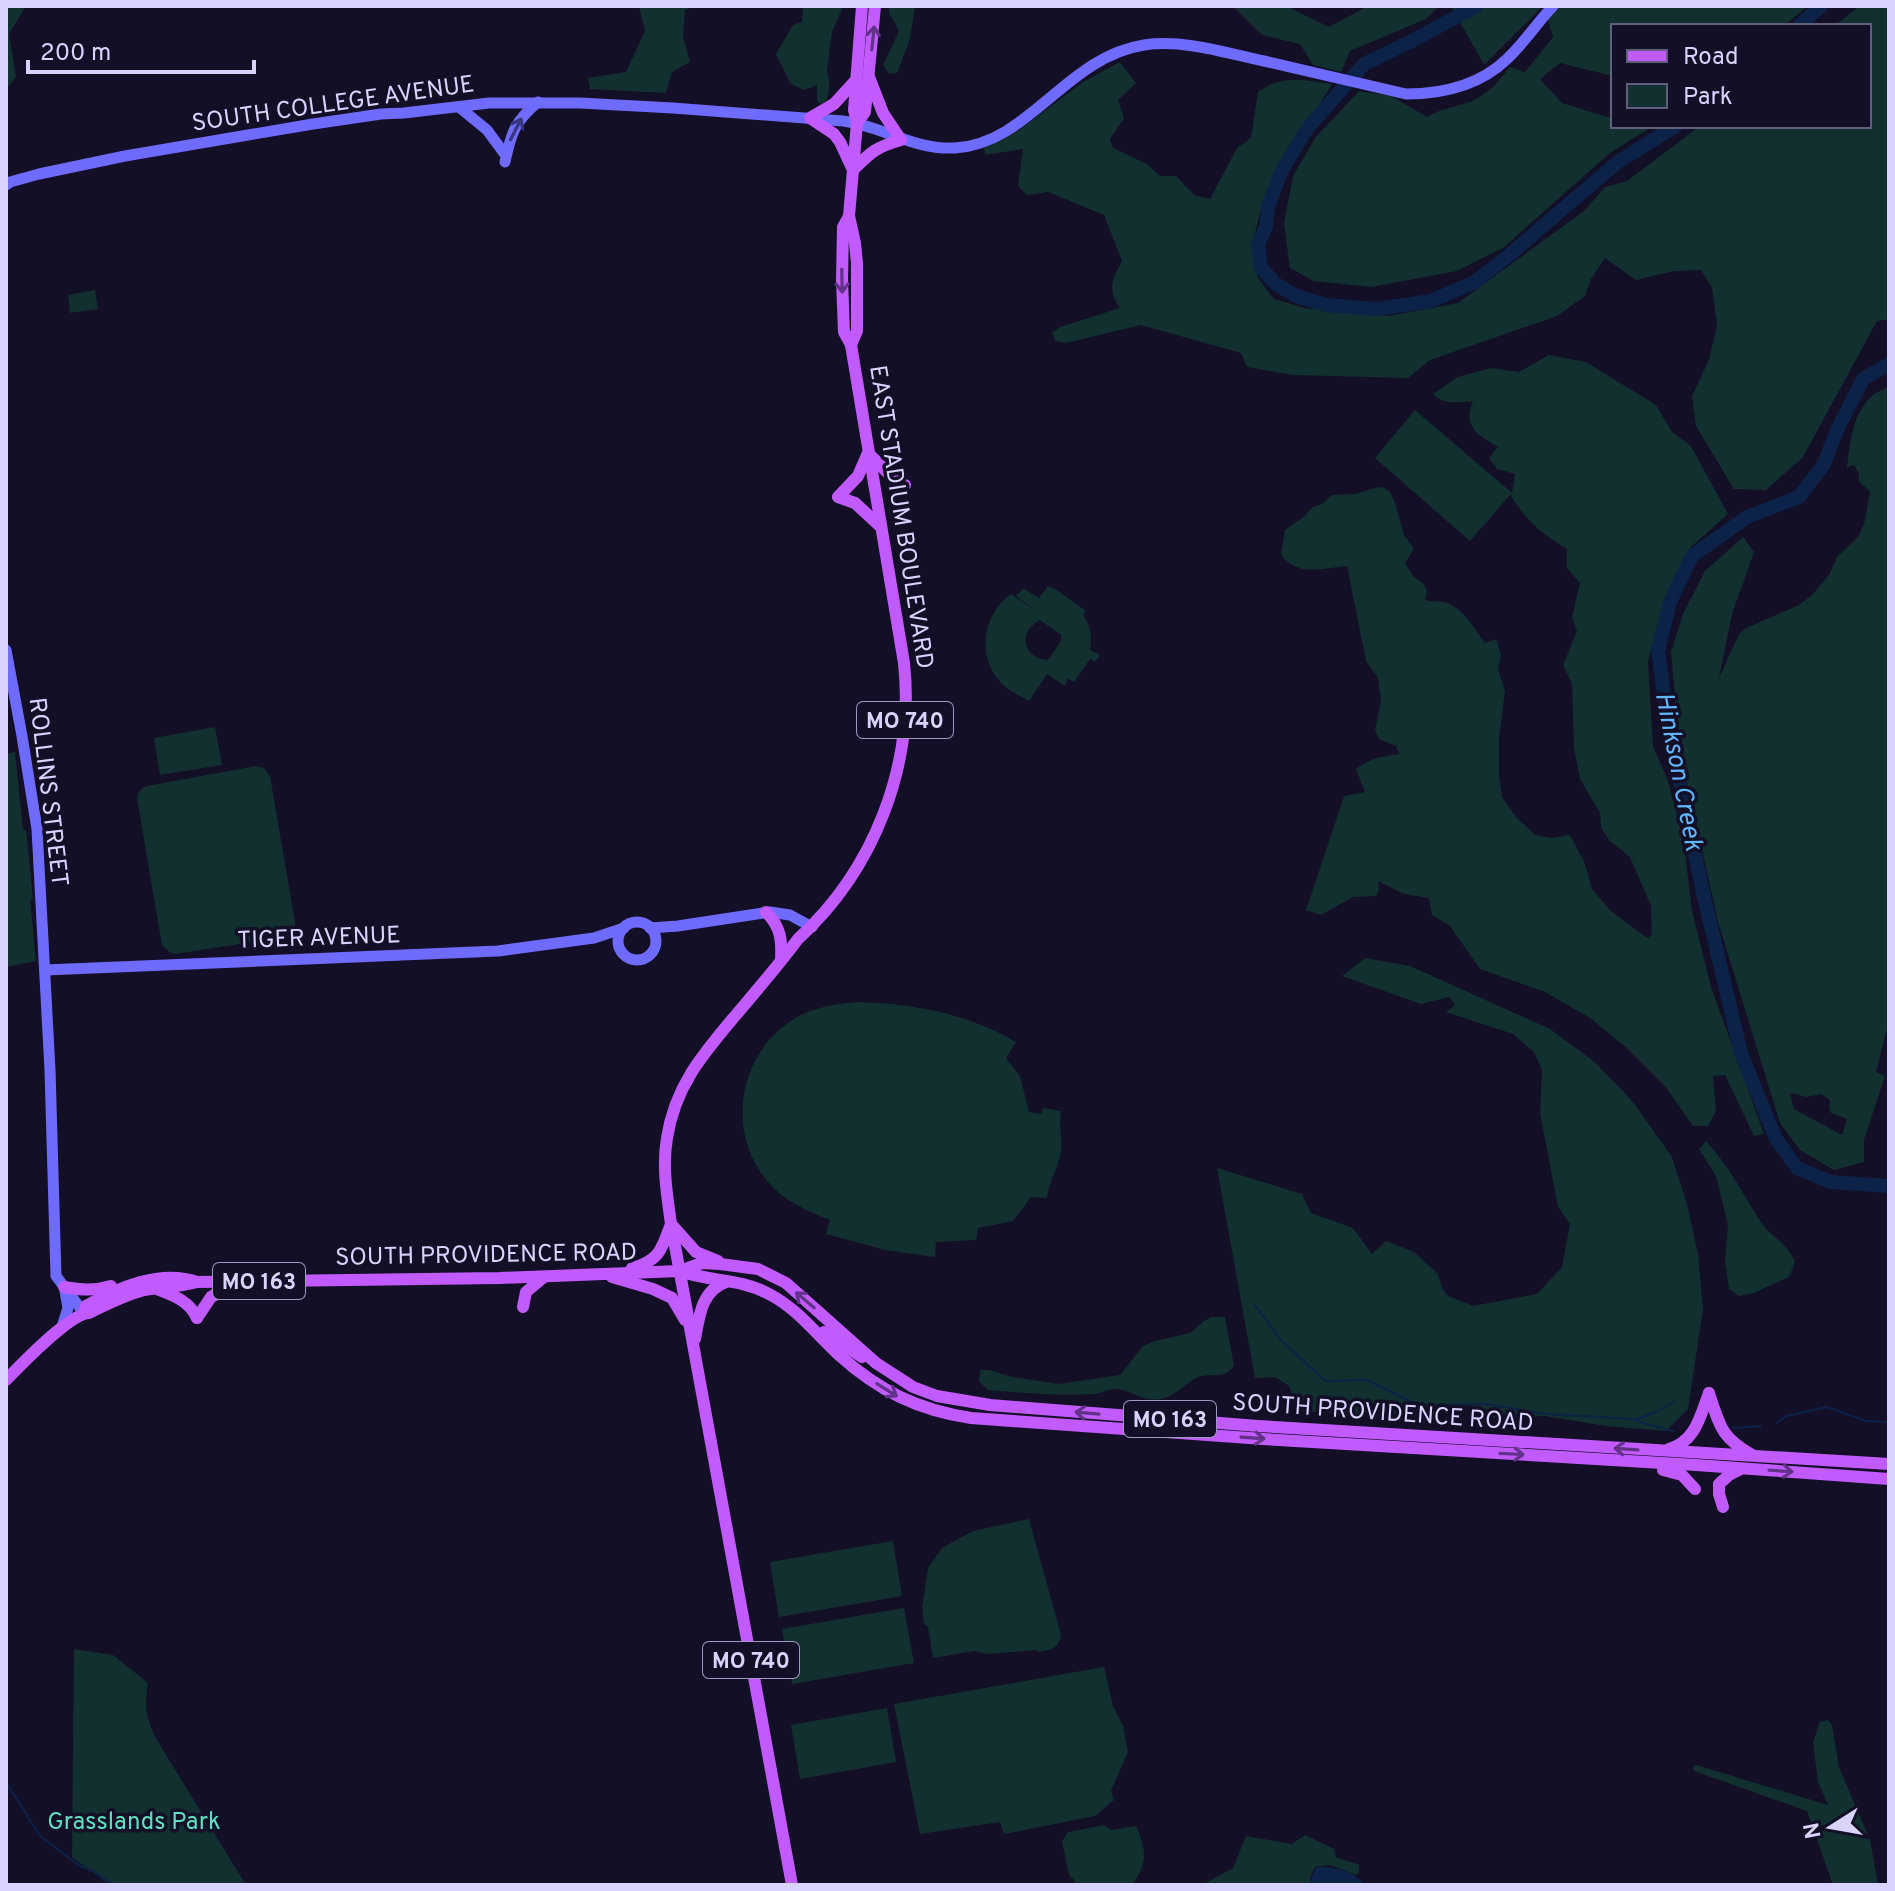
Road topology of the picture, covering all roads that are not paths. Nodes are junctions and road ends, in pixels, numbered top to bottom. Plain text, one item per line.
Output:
1 (862, 6) edge
2 (875, 6) edge
3 (1553, 6) edge
4 (863, 78) junction
5 (538, 102) junction
6 (459, 107) junction
7 (810, 118) junction
8 (857, 123) junction
9 (901, 140) junction
10 (853, 170) junction
11 (7, 183) edge
12 (868, 453) junction
13 (905, 485) dead end
14 (881, 527) junction
15 (6, 650) edge
16 (766, 912) junction
17 (678, 926) junction
18 (812, 927) junction
19 (624, 928) junction
20 (650, 928) junction
21 (594, 938) junction
22 (656, 944) junction
23 (619, 947) junction
24 (781, 961) junction
25 (45, 970) junction
26 (671, 1224) junction
27 (730, 1265) junction
28 (680, 1271) junction
29 (606, 1274) junction
30 (544, 1277) junction
31 (729, 1280) junction
32 (239, 1281) junction
33 (60, 1282) junction
34 (154, 1284) junction
35 (523, 1307) dead end
36 (84, 1313) junction
37 (62, 1327) junction
38 (815, 1332) junction
39 (694, 1346) junction
40 (876, 1363) junction
41 (6, 1380) edge
42 (1659, 1451) junction
43 (1755, 1457) junction
44 (1650, 1462) junction
45 (1889, 1464) edge
46 (1741, 1469) junction
47 (1889, 1479) edge
48 (1695, 1489) dead end
49 (1723, 1507) dead end
50 (792, 1885) edge

1 - 4 main road, EAST STADIUM BOULEVARD / MO 740
4 -> 2 main road, EAST STADIUM BOULEVARD / MO 740
3 - 9 street, SOUTH COLLEGE AVENUE
4 - 7 main road
4 - 8 main road, EAST STADIUM BOULEVARD / MO 740
4 - 9 main road
5 - 6 street, SOUTH COLLEGE AVENUE
6 -> 5 street
5 - 7 street, SOUTH COLLEGE AVENUE
6 - 11 street, SOUTH COLLEGE AVENUE
7 - 8 street, SOUTH COLLEGE AVENUE
7 - 10 main road
8 - 9 street, SOUTH COLLEGE AVENUE
8 - 10 main road, EAST STADIUM BOULEVARD / MO 740
9 - 10 main road
10 - 12 main road, EAST STADIUM BOULEVARD / MO 740
12 - 13 main road
12 - 14 main road, EAST STADIUM BOULEVARD / MO 740
12 - 14 main road
14 - 18 main road, EAST STADIUM BOULEVARD / MO 740
15 - 25 street, ROLLINS STREET
16 - 17 street
16 - 18 street
16 - 24 main road
17 - 20 street
17 - 22 street
18 - 24 main road, EAST STADIUM BOULEVARD / MO 740
19 - 20 street
19 - 21 street, TIGER AVENUE
19 - 23 street
20 - 22 street
21 - 23 street, TIGER AVENUE
21 - 25 street, TIGER AVENUE
22 - 23 street
24 - 26 main road, EAST STADIUM BOULEVARD / MO 740
25 - 33 street, ROLLINS STREET
26 - 27 main road
26 - 28 main road, EAST STADIUM BOULEVARD / MO 740
26 - 29 main road
27 - 28 main road, SOUTH PROVIDENCE ROAD / MO 163
40 -> 27 main road, SOUTH PROVIDENCE ROAD / MO 163
28 - 29 main road, SOUTH PROVIDENCE ROAD / MO 163
28 - 31 main road, SOUTH PROVIDENCE ROAD / MO 163
28 - 39 main road, EAST STADIUM BOULEVARD / MO 740
29 - 30 main road, SOUTH PROVIDENCE ROAD / MO 163
29 - 39 main road
30 - 32 main road, SOUTH PROVIDENCE ROAD / MO 163
30 - 35 main road
31 - 38 main road, SOUTH PROVIDENCE ROAD / MO 163
31 - 39 main road
32 - 34 main road, SOUTH PROVIDENCE ROAD / MO 163
32 - 34 main road
33 - 34 main road
33 - 36 street
33 - 37 street, ROLLINS STREET
34 - 36 main road, SOUTH PROVIDENCE ROAD / MO 163
36 - 37 main road, SOUTH PROVIDENCE ROAD / MO 163
37 - 41 main road, SOUTH PROVIDENCE ROAD / MO 163
38 - 40 main road
38 -> 44 main road, SOUTH PROVIDENCE ROAD / MO 163
39 - 50 main road, EAST STADIUM BOULEVARD / MO 740
42 -> 40 main road, SOUTH PROVIDENCE ROAD / MO 163
42 - 43 main road, SOUTH PROVIDENCE ROAD / MO 163
42 - 43 main road
43 - 45 main road, SOUTH PROVIDENCE ROAD / MO 163
44 - 46 main road, SOUTH PROVIDENCE ROAD / MO 163
44 - 48 main road
46 -> 47 main road, SOUTH PROVIDENCE ROAD / MO 163
46 - 49 main road

